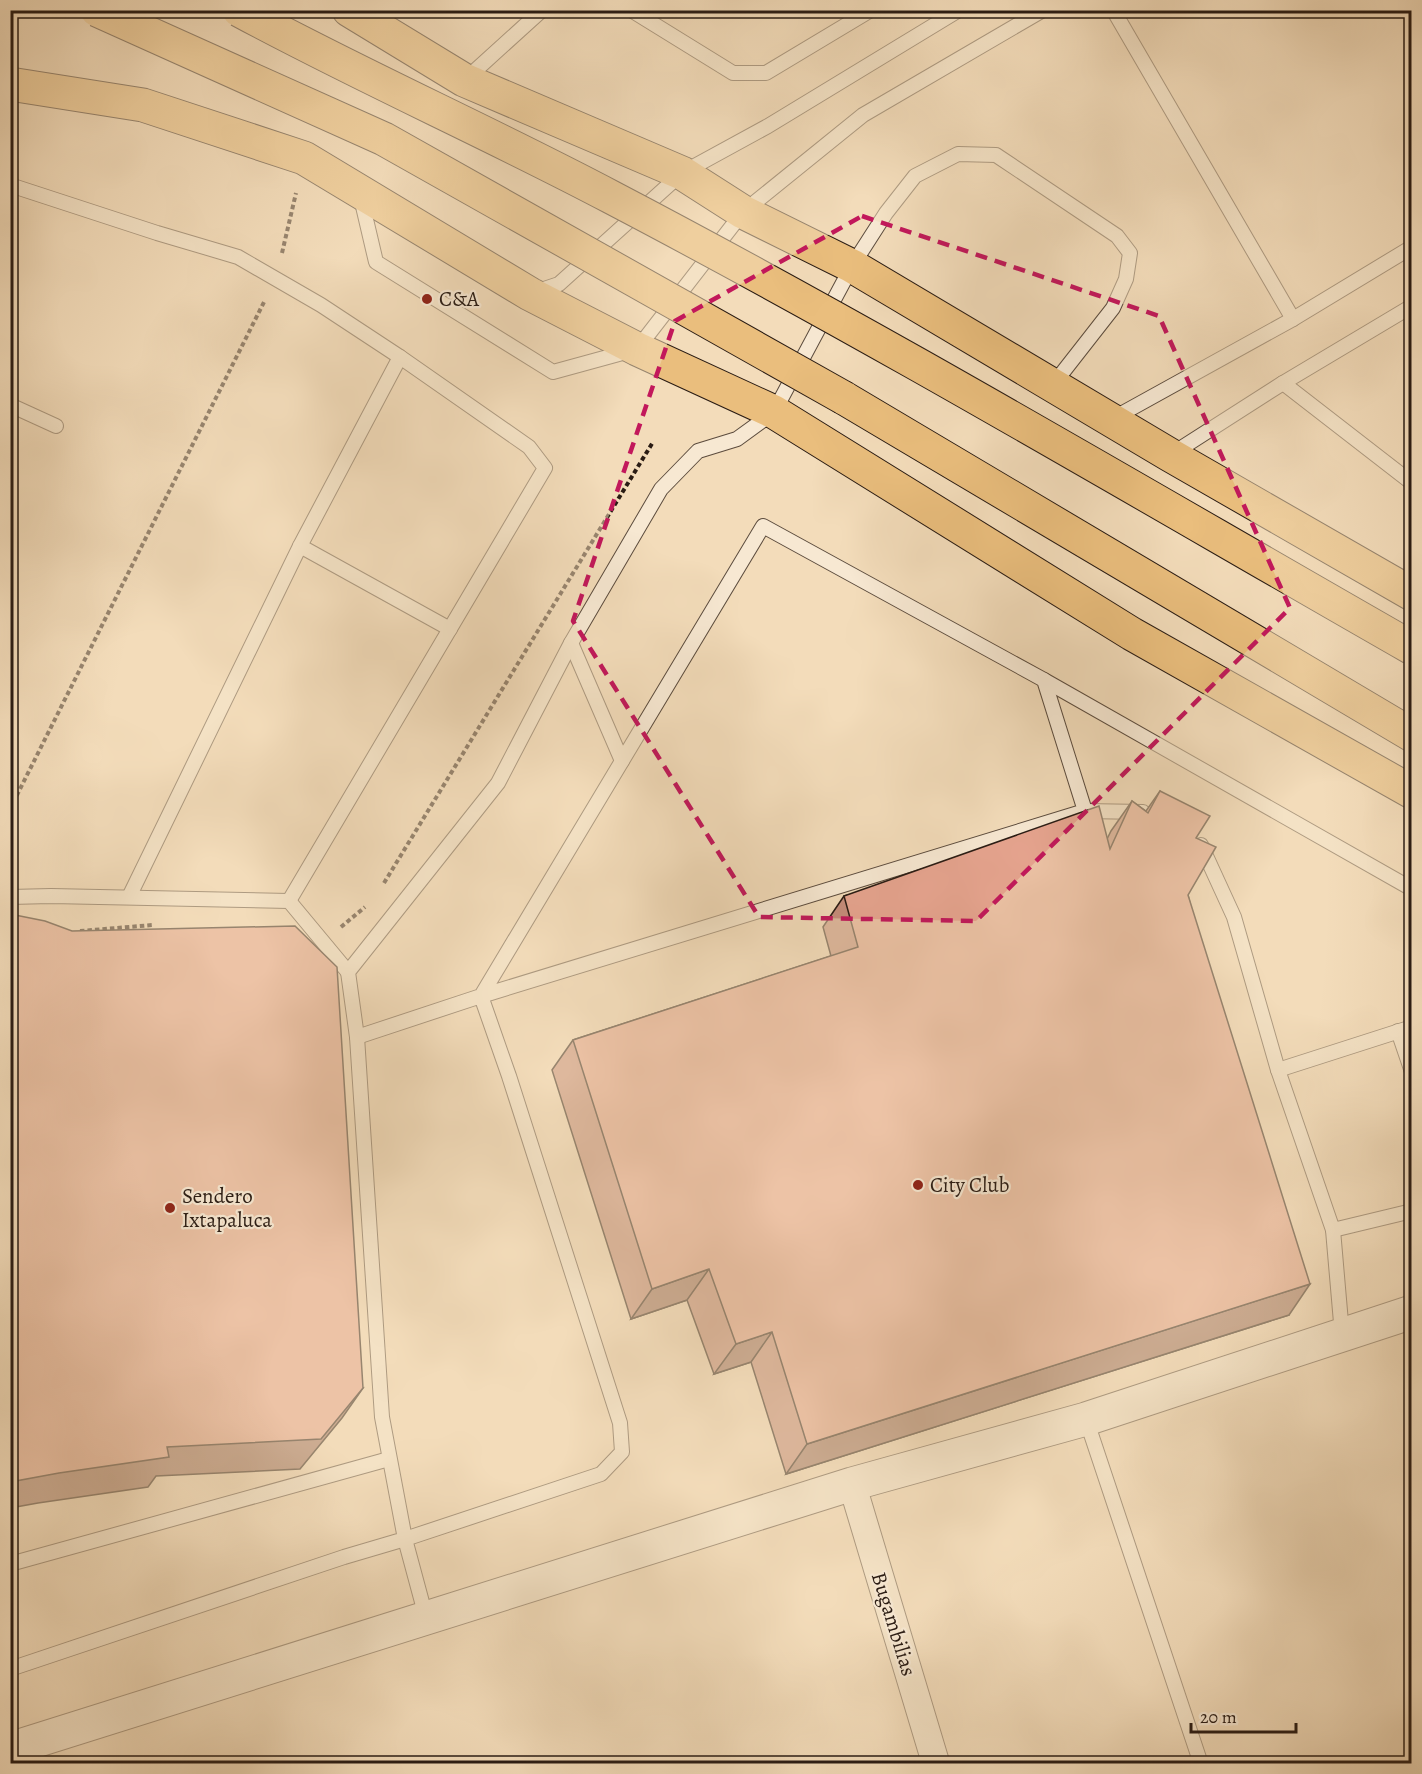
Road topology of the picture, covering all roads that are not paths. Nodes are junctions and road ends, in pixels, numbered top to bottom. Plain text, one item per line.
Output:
1 (97, 10) edge
2 (239, 10) edge
3 (349, 10) edge
4 (542, 10) edge
5 (631, 10) edge
6 (871, 10) edge
7 (959, 10) edge
8 (1043, 10) edge
9 (1120, 10) edge
10 (464, 80) junction
11 (10, 84) edge
12 (682, 173) junction
13 (10, 185) edge
14 (359, 189) junction
15 (742, 212) junction
16 (1412, 247) edge
17 (852, 266) junction
18 (530, 294) junction
19 (1412, 306) edge
20 (1293, 319) junction
21 (637, 349) junction
22 (400, 357) junction
23 (1283, 383) junction
24 (1052, 386) junction
25 (10, 405) edge
26 (774, 412) junction
27 (1112, 419) junction
28 (56, 426) dead end
29 (1170, 455) junction
30 (1412, 483) edge
31 (300, 546) junction
32 (1412, 594) edge
33 (450, 629) junction
34 (570, 643) junction
35 (1412, 648) edge
36 (1044, 680) junction
37 (1412, 735) edge
38 (622, 761) junction
39 (1412, 792) edge
40 (1085, 811) junction
41 (1161, 812) edge
42 (1192, 837) edge
43 (1412, 889) edge
44 (10, 897) edge
45 (129, 897) junction
46 (289, 902) junction
47 (348, 972) junction
48 (481, 996) junction
49 (1405, 1029) edge
50 (357, 1037) junction
51 (1278, 1070) junction
52 (1412, 1072) edge
53 (1412, 1210) edge
54 (1333, 1230) junction
55 (1412, 1312) edge
56 (1342, 1334) junction
57 (1086, 1419) junction
58 (389, 1459) junction
59 (852, 1484) junction
60 (405, 1539) junction
61 (10, 1564) edge
62 (426, 1617) junction
63 (10, 1669) edge
64 (10, 1749) edge
65 (936, 1764) edge
66 (1201, 1764) edge

1 - 37 main road, bridge
2 - 35 main road, bridge
3 - 10 main road
4 - 10 lane
5 - 6 lane
7 - 12 lane
8 - 15 lane
9 - 20 lane
10 - 12 main road
11 - 14 main road
12 - 15 main road
12 - 18 lane
13 - 22 lane
14 - 18 main road
14 - 21 lane
15 - 17 main road
15 - 21 lane
16 - 20 lane
17 - 24 main road
17 - 24 lane
17 - 26 lane
18 - 21 main road
19 - 23 lane
20 - 27 lane
21 - 26 main road
22 - 31 lane
22 - 33 lane
23 - 29 lane
23 - 30 lane
24 - 27 main road
25 - 28 lane
26 - 34 lane
26 - 39 main road
27 - 29 main road
29 - 32 main road
31 - 33 lane
31 - 45 lane
33 - 46 lane
34 - 38 lane
34 - 47 lane
36 - 38 lane
36 - 40 lane
36 - 43 lane
38 - 48 lane
40 - 41 lane
40 - 48 lane
42 - 51 lane
44 - 45 lane
45 - 46 lane
46 - 47 lane
47 - 50 lane
48 - 50 lane
48 - 60 lane
49 - 51 lane
49 - 52 lane
50 - 58 lane
51 - 54 lane
53 - 54 lane
54 - 56 lane
55 - 56 street
56 - 57 street
57 - 59 street
57 - 66 lane
58 - 60 lane
58 - 61 lane
59 - 62 street
59 - 65 street, Bugambilias
60 - 62 lane
60 - 63 lane
62 - 64 street

